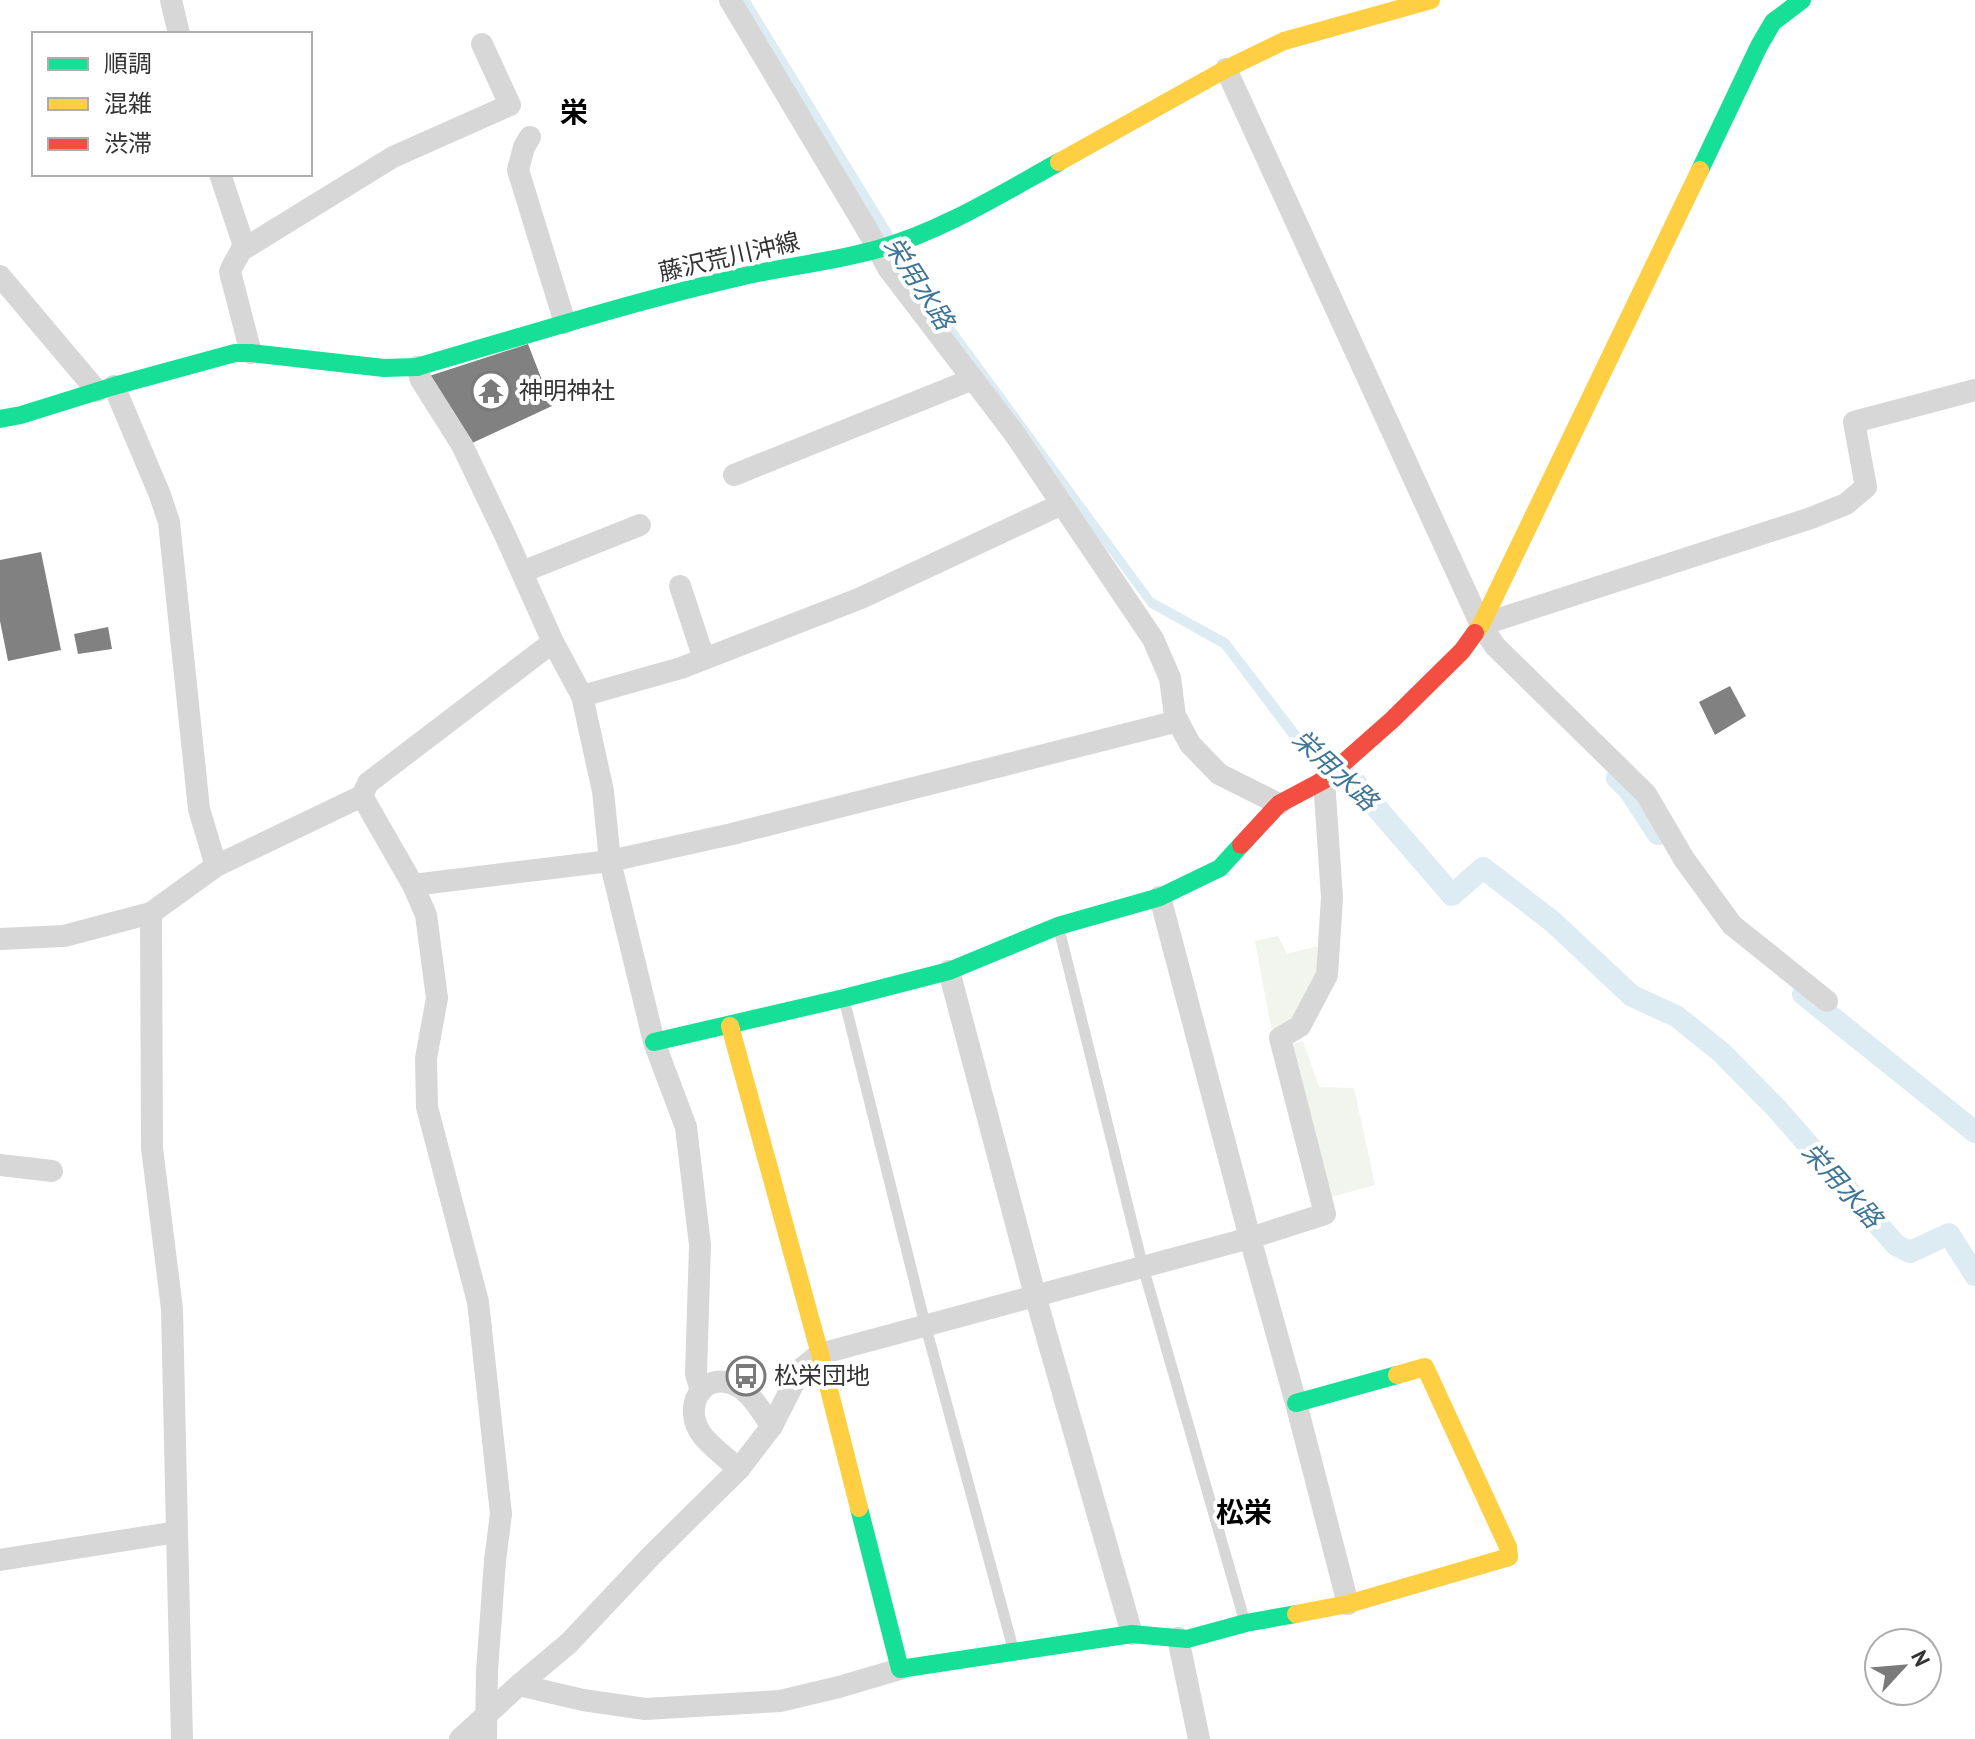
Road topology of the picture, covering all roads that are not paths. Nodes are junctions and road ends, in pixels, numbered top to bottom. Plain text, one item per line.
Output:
1 (171, 0) edge
2 (730, 0) edge
3 (1431, 0) edge
4 (1802, 0) edge
5 (179, 32) edge
6 (482, 44) dead end
7 (1226, 69) junction
8 (530, 137) dead end
9 (221, 176) edge
10 (878, 249) junction
11 (242, 250) junction
12 (0, 276) edge
13 (565, 323) junction
14 (251, 353) junction
15 (417, 367) junction
16 (973, 379) junction
17 (106, 389) junction
18 (1975, 390) edge
19 (0, 419) edge
20 (734, 475) dead end
21 (1062, 504) junction
22 (641, 526) dead end
23 (522, 572) junction
24 (680, 586) dead end
25 (1481, 625) junction
26 (553, 642) junction
27 (704, 659) junction
28 (582, 696) junction
29 (1178, 721) junction
30 (1324, 780) junction
31 (362, 796) junction
32 (1279, 804) junction
33 (610, 861) junction
34 (216, 866) junction
35 (413, 885) junction
36 (1160, 897) junction
37 (151, 913) junction
38 (1058, 926) junction
39 (0, 939) edge
40 (949, 971) junction
41 (844, 998) junction
42 (1827, 1001) dead end
43 (730, 1026) junction
44 (654, 1042) junction
45 (0, 1165) edge
46 (52, 1171) dead end
47 (1250, 1238) junction
48 (1143, 1267) junction
49 (1035, 1295) junction
50 (925, 1324) junction
51 (820, 1354) junction
52 (701, 1391) junction
53 (1296, 1403) junction
54 (772, 1426) junction
55 (739, 1469) junction
56 (177, 1532) junction
57 (0, 1560) edge
58 (1348, 1604) junction
59 (1246, 1623) junction
60 (1132, 1634) junction
61 (1178, 1638) junction
62 (1014, 1651) junction
63 (900, 1669) junction
64 (519, 1685) junction
65 (486, 1715) junction
66 (182, 1739) edge
67 (460, 1739) edge
68 (486, 1739) edge
69 (1199, 1739) edge

1 - 5 street
2 - 10 street
3 - 7 street, 藤沢荒川沖線
4 - 25 street
6 - 11 street
7 - 10 street, 藤沢荒川沖線
7 - 25 street
8 - 13 street
9 - 11 street
10 - 13 street, 藤沢荒川沖線
10 - 16 street
11 - 14 street
12 - 17 street
13 - 15 street, 藤沢荒川沖線
14 - 15 street, 藤沢荒川沖線
14 - 17 street, 藤沢荒川沖線
15 - 23 street
16 - 20 street
16 - 21 street
17 - 19 street, 藤沢荒川沖線
17 - 34 street
18 - 25 street
21 - 27 street
21 - 29 street
22 - 23 street
23 - 26 street
24 - 27 street
25 - 30 street
25 - 42 street
26 - 28 street
26 - 31 street
27 - 28 street
28 - 33 street
29 - 32 street
29 - 33 street
30 - 32 street
30 - 47 street
31 - 34 street
31 - 35 street
32 - 36 street
33 - 35 street
33 - 44 street
34 - 37 street
35 - 65 street
36 - 38 street
36 - 47 street
37 - 39 street
37 - 56 street
38 - 40 street
38 - 48 lane
40 - 41 street
40 - 49 street
41 - 43 street
41 - 50 lane
43 - 44 street
43 - 51 street
44 - 52 street
45 - 46 street
47 - 48 street
47 - 53 street
48 - 49 street
48 - 59 lane
49 - 50 street
49 - 60 street
50 - 51 street
50 - 62 lane
51 - 54 street
51 - 63 street
52 - 54 street
52 - 55 street
53 - 58 street
53 - 58 street
54 - 55 street
55 - 64 street
56 - 57 street
56 - 66 street
58 - 59 street
59 - 61 street
60 - 61 street
60 - 62 street
61 - 69 street
62 - 63 street
63 - 64 street
64 - 65 street
65 - 67 street
65 - 68 street

